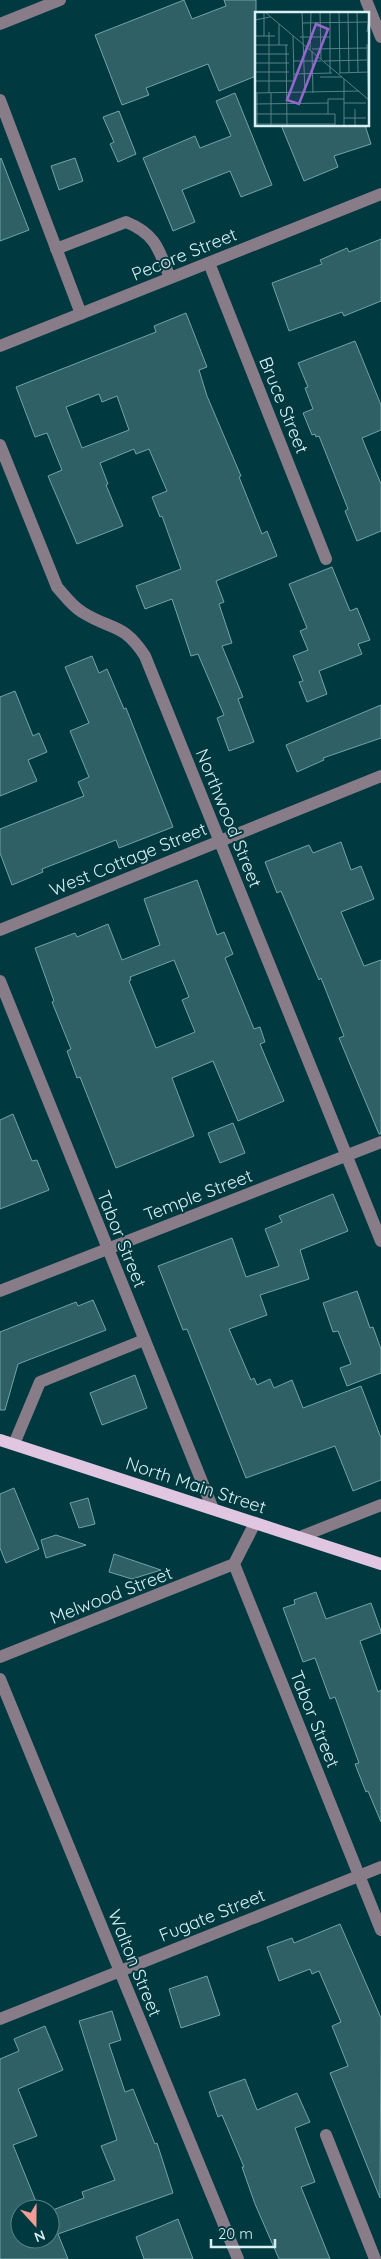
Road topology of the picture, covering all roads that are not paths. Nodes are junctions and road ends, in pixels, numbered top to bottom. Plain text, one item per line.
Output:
1 (60, 0) edge
2 (366, 0) edge
3 (0, 24) edge
4 (381, 37) edge
5 (0, 100) edge
6 (381, 194) edge
7 (56, 249) junction
8 (209, 263) junction
9 (170, 278) junction
10 (81, 314) junction
11 (0, 346) edge
12 (0, 445) edge
13 (326, 559) dead end
14 (381, 776) edge
15 (219, 842) junction
16 (0, 930) edge
17 (0, 982) edge
18 (381, 1142) edge
19 (346, 1156) junction
20 (381, 1241) edge
21 (108, 1249) junction
22 (0, 1291) edge
23 (144, 1340) junction
24 (0, 1440) edge
25 (14, 1444) junction
26 (381, 1504) edge
27 (212, 1509) junction
28 (255, 1523) junction
29 (300, 1537) junction
30 (234, 1564) junction
31 (381, 1564) edge
32 (0, 1657) edge
33 (0, 1679) edge
34 (381, 1867) edge
35 (360, 1876) junction
36 (381, 1930) edge
37 (120, 1971) junction
38 (0, 2019) edge
39 (326, 2135) dead end
40 (238, 2259) edge
41 (375, 2259) edge

1 - 3 street
2 - 4 street
5 - 7 street
6 - 8 street, Pecore Street
7 - 9 street
7 - 10 street
8 - 9 street, Pecore Street
8 - 13 street, Bruce Street
9 - 10 street, Pecore Street
10 - 11 street, Pecore Street
12 - 15 street, Northwood Street
14 - 15 street, West Cottage Street
15 - 16 street, West Cottage Street
15 - 19 street, Northwood Street
17 - 21 street, Tabor Street
18 - 19 street, Temple Street
19 - 20 street, Northwood Street
19 - 21 street, Temple Street
21 - 22 street, Temple Street
21 - 23 street, Tabor Street
23 - 25 street
23 - 27 street, Tabor Street
24 - 25 main road, North Main Street
25 - 27 main road, North Main Street
26 - 29 street
27 - 28 main road, North Main Street
28 - 29 main road, North Main Street
28 - 30 street
29 - 31 main road, North Main Street
30 - 32 street, Melwood Street
30 - 35 street, Tabor Street
33 - 37 street, Walton Street
34 - 35 street, Fugate Street
35 - 36 street, Tabor Street
35 - 37 street, Fugate Street
37 - 38 street, Fugate Street
37 - 40 street, Walton Street
39 - 41 street

